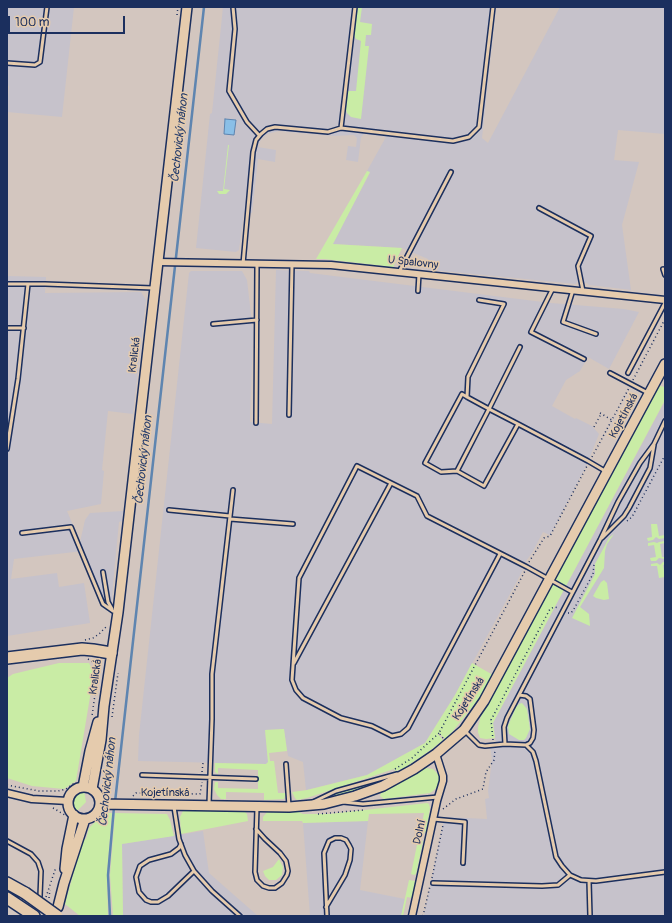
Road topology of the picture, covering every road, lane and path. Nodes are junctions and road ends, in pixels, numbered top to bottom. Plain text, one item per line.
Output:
1 (47, 7) edge
2 (187, 7) edge
3 (233, 7) edge
4 (355, 7) edge
5 (493, 7) edge
6 (7, 64) edge
7 (341, 128) junction
8 (259, 135) junction
9 (451, 172) dead end
10 (539, 208) dead end
11 (158, 262) junction
12 (242, 264) junction
13 (257, 264) junction
14 (292, 264) junction
15 (663, 269) dead end
16 (399, 272) junction
17 (420, 274) junction
18 (665, 275) edge
19 (7, 284) edge
20 (28, 284) junction
21 (155, 288) junction
22 (553, 288) junction
23 (573, 290) junction
24 (418, 291) dead end
25 (583, 291) junction
26 (479, 300) dead end
27 (665, 300) edge
28 (665, 303) edge
29 (665, 319) edge
30 (257, 320) junction
31 (213, 324) dead end
32 (7, 328) edge
33 (24, 328) junction
34 (596, 334) dead end
35 (520, 347) dead end
36 (584, 359) dead end
37 (665, 364) edge
38 (610, 373) dead end
39 (628, 373) dead end
40 (662, 378) edge
41 (631, 384) junction
42 (650, 393) junction
43 (467, 397) junction
44 (489, 409) junction
45 (290, 415) dead end
46 (9, 419) edge
47 (612, 420) junction
48 (665, 421) edge
49 (256, 423) dead end
50 (518, 424) junction
51 (594, 427) dead end
52 (654, 444) junction
53 (7, 448) edge
54 (664, 457) dead end
55 (590, 462) junction
56 (457, 471) junction
57 (608, 472) junction
58 (391, 483) junction
59 (233, 490) dead end
60 (169, 510) dead end
61 (230, 518) junction
62 (293, 524) dead end
63 (623, 525) dead end
64 (22, 533) dead end
65 (600, 540) junction
66 (500, 554) junction
67 (594, 564) dead end
68 (527, 567) junction
69 (103, 572) dead end
70 (550, 580) junction
71 (572, 592) junction
72 (563, 610) junction
73 (115, 611) junction
74 (111, 653) junction
75 (7, 658) edge
76 (86, 659) dead end
77 (293, 665) junction
78 (519, 695) junction
79 (104, 706) junction
80 (90, 722) dead end
81 (464, 730) junction
82 (439, 733) junction
83 (444, 740) dead end
84 (505, 744) junction
85 (494, 745) junction
86 (526, 745) junction
87 (436, 754) junction
88 (286, 764) dead end
89 (414, 769) junction
90 (391, 771) dead end
91 (142, 775) dead end
92 (210, 777) junction
93 (256, 779) dead end
94 (81, 783) junction
95 (7, 785) edge
96 (92, 789) junction
97 (7, 793) edge
98 (200, 794) dead end
99 (438, 797) junction
100 (68, 801) junction
101 (127, 802) junction
102 (335, 802) junction
103 (102, 805) junction
104 (174, 805) junction
105 (209, 806) junction
106 (257, 806) junction
107 (289, 806) junction
108 (304, 806) junction
109 (74, 815) junction
110 (85, 819) junction
111 (433, 819) junction
112 (444, 820) junction
113 (256, 829) junction
114 (7, 841) edge
115 (181, 844) junction
116 (463, 863) dead end
117 (194, 871) junction
118 (665, 872) edge
119 (570, 875) junction
120 (589, 881) junction
121 (7, 882) edge
122 (64, 883) junction
123 (433, 883) dead end
124 (40, 896) dead end
125 (7, 898) edge
126 (326, 906) junction
127 (57, 911) edge
128 (34, 916) edge
129 (240, 916) edge
130 (326, 916) edge
131 (412, 916) edge
132 (423, 916) edge
133 (590, 916) edge

1 - 6 lane
2 - 11 main road, Kralická
3 - 8 lane
4 - 7 lane
5 - 7 lane
7 - 8 lane
8 - 12 lane
9 - 16 lane
10 - 25 lane
11 - 12 street, U Spalovny
11 - 21 main road, Kralická
12 - 13 street, U Spalovny
13 - 14 street, U Spalovny
13 - 30 lane
14 - 16 street, U Spalovny
14 - 45 lane
15 - 18 lane
16 - 17 street, U Spalovny
17 - 22 street, U Spalovny
17 - 24 lane
19 - 20 lane
20 - 21 lane
20 - 33 lane
21 - 73 main road, Kralická
22 - 23 street, U Spalovny
22 - 36 lane
23 - 25 street, U Spalovny
23 - 34 lane
25 - 27 street, U Spalovny
26 - 43 lane
28 - 39 lane
29 - 41 path
30 - 31 lane
30 - 49 lane
32 - 33 lane
33 - 46 lane
35 - 44 lane
37 - 40 main road, Kojetínská
38 - 41 lane
40 - 42 main road, Kojetínská
41 - 42 lane
41 - 47 path
42 - 57 main road, Kojetínská
43 - 44 lane
43 - 56 lane
44 - 50 lane
44 - 56 lane
46 - 53 lane
47 - 51 path
47 - 55 path
48 - 52 lane
50 - 55 lane
50 - 56 lane
52 - 65 lane
52 - 65 lane
54 - 63 path
55 - 57 lane
55 - 68 path
57 - 70 main road, Kojetínská
58 - 66 lane
58 - 77 lane
58 - 77 lane
59 - 61 lane
60 - 61 lane
61 - 62 lane
61 - 92 lane
64 - 73 lane
65 - 71 lane
66 - 68 lane
66 - 77 lane
67 - 72 path
68 - 70 lane
68 - 82 path
69 - 73 lane
70 - 71 lane
70 - 81 main road, Kojetínská
71 - 72 lane
72 - 78 lane
72 - 85 path
73 - 74 main road, Kralická
74 - 75 highway
74 - 79 main road, Kralická
76 - 80 path
78 - 84 lane
78 - 86 lane
79 - 94 main road, Kralická
79 - 96 main road, Kralická
81 - 85 lane
81 - 87 main road, Kojetínská
82 - 83 path
82 - 90 path
84 - 85 lane
84 - 86 lane
85 - 111 path
86 - 119 lane
87 - 89 main road, Kojetínská
87 - 99 street, Dolní
88 - 107 lane
89 - 102 main road, Kojetínská
89 - 108 lane
91 - 92 lane
92 - 93 lane
92 - 105 lane
94 - 95 path
94 - 96 main road
94 - 100 main road
96 - 103 main road
97 - 100 street
98 - 101 path
99 - 102 lane
99 - 111 street, Dolní
100 - 109 main road
101 - 103 main road, Kojetínská
101 - 104 main road, Kojetínská
102 - 108 main road, Kojetínská
103 - 110 main road
104 - 105 main road, Kojetínská
104 - 115 lane
105 - 106 main road, Kojetínská
106 - 107 main road, Kojetínská
106 - 113 lane
107 - 108 main road, Kojetínská
109 - 110 main road
109 - 122 main road
110 - 122 main road
111 - 112 lane
111 - 131 street, Dolní
112 - 116 lane
112 - 132 path, Dolní
113 - 113 lane
114 - 124 lane
115 - 117 lane
115 - 117 lane
117 - 129 lane
118 - 120 lane
119 - 120 lane
119 - 123 lane
120 - 133 lane
121 - 127 highway, bridge
122 - 127 main road
125 - 128 highway
126 - 126 lane
126 - 130 lane

